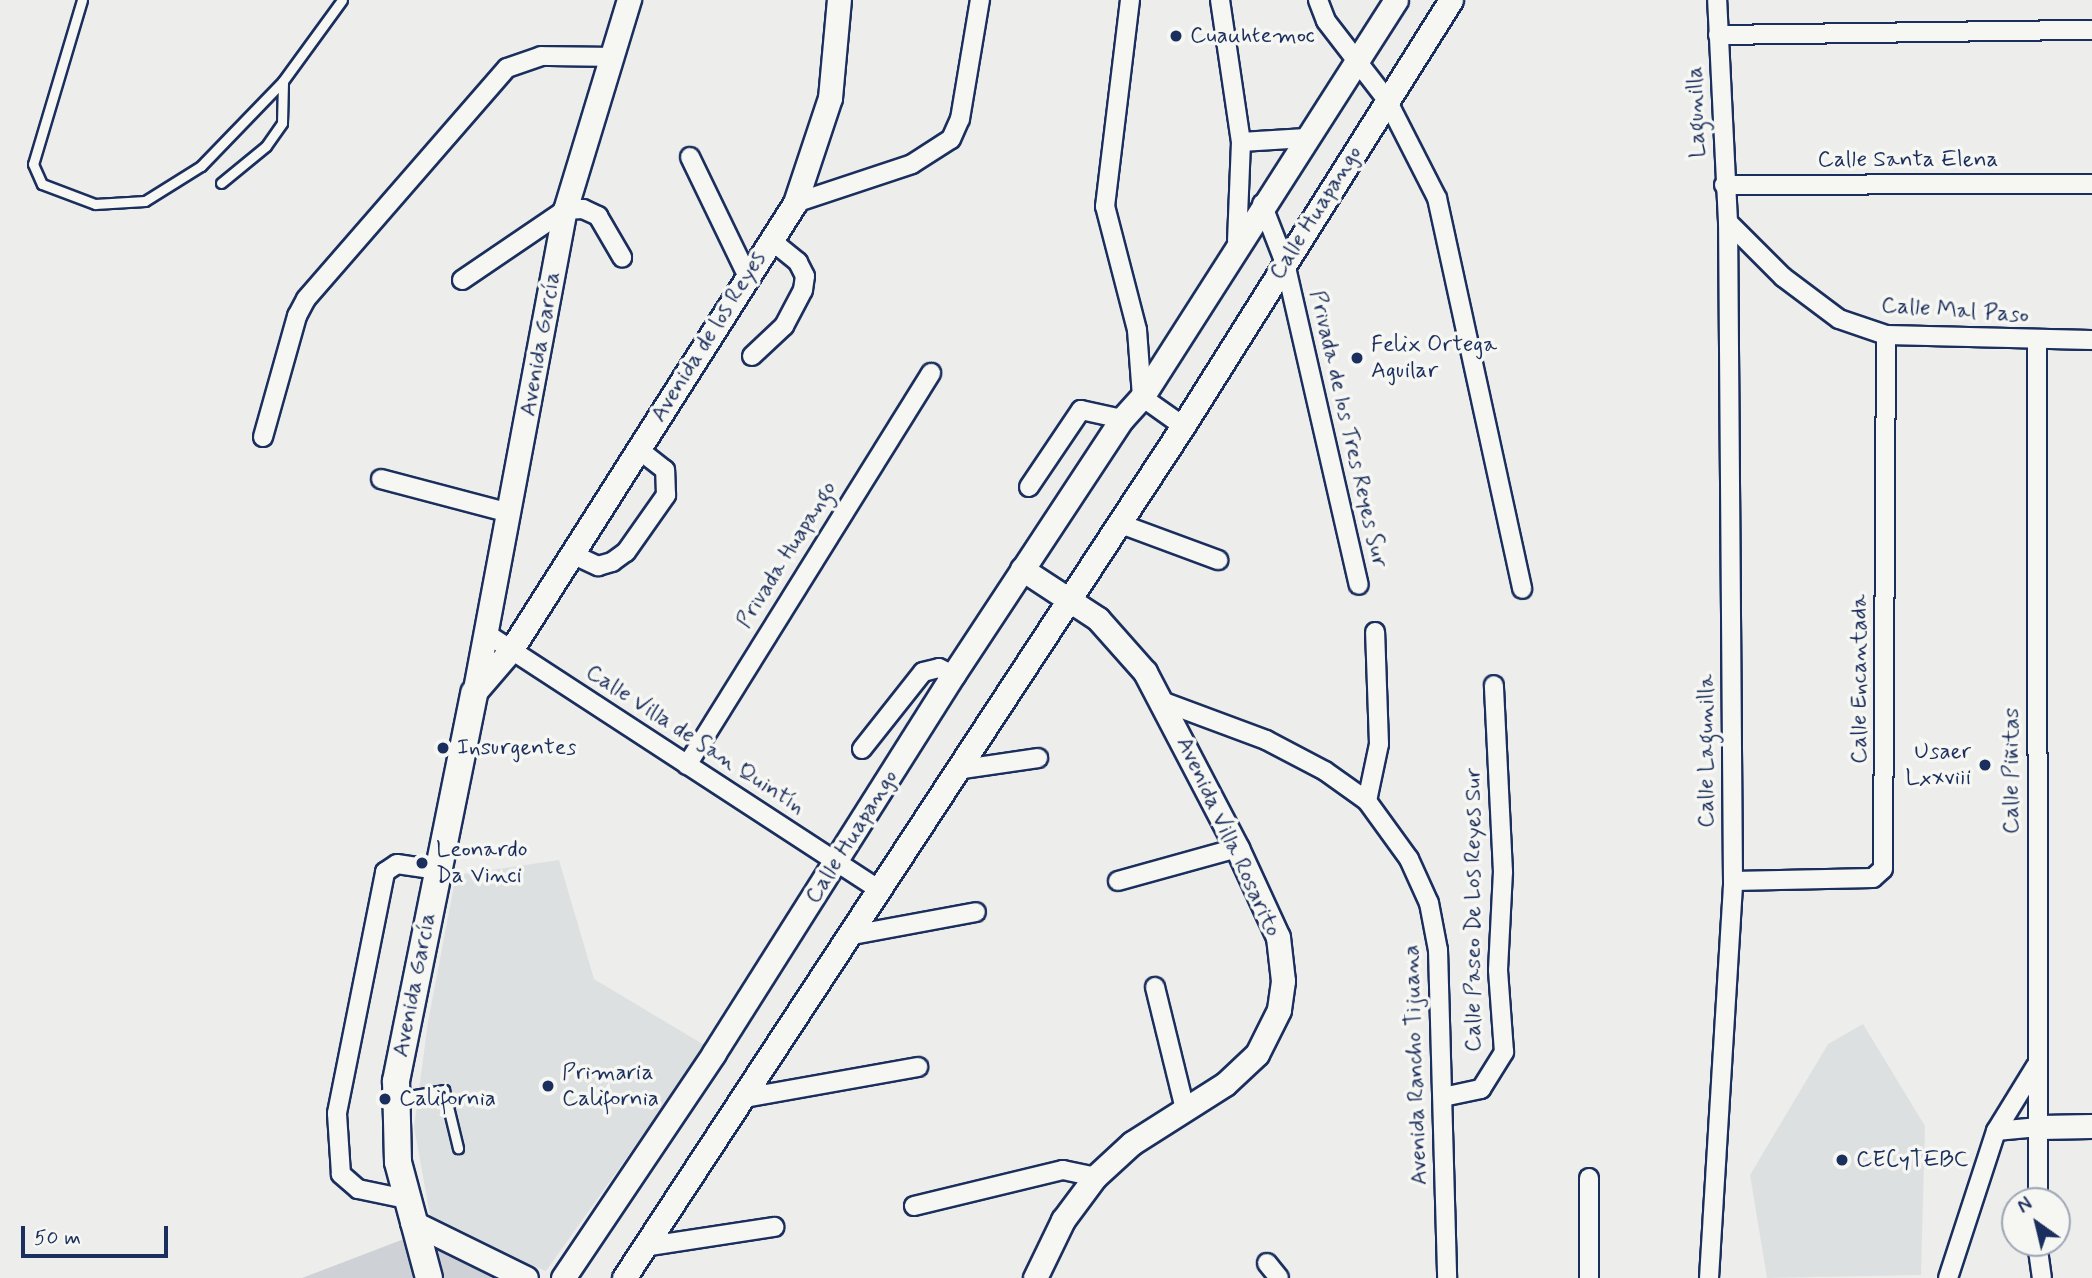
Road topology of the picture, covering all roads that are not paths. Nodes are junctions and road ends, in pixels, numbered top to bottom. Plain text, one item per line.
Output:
1 (82, 0) edge
2 (342, 0) edge
3 (629, 0) edge
4 (839, 0) edge
5 (981, 0) edge
6 (1130, 0) edge
7 (1220, 0) edge
8 (1318, 0) edge
9 (1396, 0) edge
10 (1451, 0) edge
11 (1717, 0) edge
12 (2092, 30) edge
13 (1718, 35) junction
14 (609, 57) junction
15 (1357, 60) junction
16 (283, 81) junction
17 (1387, 100) junction
18 (1306, 138) junction
19 (1241, 142) junction
20 (690, 157) dead end
21 (221, 183) dead end
22 (2092, 184) edge
23 (1724, 185) junction
24 (795, 203) junction
25 (1262, 204) junction
26 (565, 210) junction
27 (1728, 222) junction
28 (771, 240) junction
29 (1237, 241) junction
30 (622, 257) dead end
31 (1284, 263) junction
32 (747, 275) junction
33 (462, 280) dead end
34 (1886, 335) junction
35 (2037, 340) junction
36 (2092, 340) edge
37 (752, 356) dead end
38 (931, 373) dead end
39 (1142, 397) junction
40 (1122, 419) junction
41 (1183, 426) junction
42 (263, 437) dead end
43 (638, 449) junction
44 (381, 479) dead end
45 (1029, 487) dead end
46 (510, 513) junction
47 (1118, 523) junction
48 (572, 554) junction
49 (1218, 560) dead end
50 (1023, 569) junction
51 (1359, 585) dead end
52 (1522, 589) dead end
53 (1068, 597) junction
54 (1375, 632) dead end
55 (487, 634) junction
56 (511, 650) junction
57 (953, 676) junction
58 (1494, 685) dead end
59 (474, 693) junction
60 (1164, 702) junction
61 (862, 749) dead end
62 (1038, 758) dead end
63 (687, 765) junction
64 (956, 769) junction
65 (1367, 802) junction
66 (1237, 848) junction
67 (837, 860) junction
68 (437, 870) junction
69 (1118, 881) dead end
70 (1732, 881) junction
71 (876, 888) junction
72 (976, 912) dead end
73 (847, 936) junction
74 (1155, 987) dead end
75 (2036, 1066) junction
76 (918, 1068) dead end
77 (1443, 1097) junction
78 (396, 1098) junction
79 (744, 1098) junction
80 (1185, 1109) junction
81 (2092, 1126) edge
82 (2039, 1127) junction
83 (1996, 1131) junction
84 (458, 1148) dead end
85 (1096, 1177) junction
86 (1589, 1178) dead end
87 (2038, 1187) edge
88 (914, 1206) dead end
89 (409, 1211) junction
90 (774, 1227) dead end
91 (643, 1247) junction
92 (2040, 1257) edge
93 (1267, 1263) dead end
94 (1043, 1273) edge
95 (429, 1278) edge
96 (526, 1278) edge
97 (563, 1278) edge
98 (624, 1278) edge
99 (1279, 1278) edge
100 (1447, 1278) edge
101 (1589, 1278) edge
102 (1709, 1278) edge
103 (1948, 1278) edge
104 (2042, 1278) edge

1 - 16 lane
2 - 16 lane
3 - 14 main road, Avenida García
4 - 24 main road, Avenida de los Reyes
5 - 24 street
6 - 39 street
7 - 19 street
8 - 15 street
9 - 15 main road, Calle Huapango
10 - 17 main road, Calle Huapango
11 - 13 street, Lagunilla
12 - 13 street
13 - 23 street, Lagunilla
14 - 26 main road, Avenida García
14 - 42 street
15 - 17 street
15 - 18 main road, Calle Huapango
16 - 21 lane
17 - 31 main road, Calle Huapango
17 - 52 street
18 - 19 street
18 - 25 main road, Calle Huapango
19 - 29 street
20 - 32 street
22 - 23 street, Calle Santa Elena
23 - 27 street, Lagunilla
24 - 28 main road, Avenida de los Reyes
25 - 29 main road, Calle Huapango
25 - 31 street, Privada de los Tres Reyes Sur
26 - 30 street
26 - 33 street
26 - 46 main road, Avenida García
27 - 34 street, Calle Mal Paso
27 - 70 street, Calle Lagunilla
28 - 32 main road, Avenida de los Reyes
28 - 37 street
29 - 39 main road, Calle Huapango
31 - 41 main road, Calle Huapango
31 - 51 street, Privada de los Tres Reyes Sur
32 - 43 main road, Avenida de los Reyes
34 - 35 street, Calle Mal Paso
34 - 70 street, Calle Encantada
35 - 36 street, Calle Mal Paso
35 - 75 street, Calle Piñitas
38 - 63 street, Privada Huapango
39 - 40 main road, Calle Huapango
39 - 41 street
40 - 45 street
40 - 50 main road, Calle Huapango
41 - 47 main road, Calle Huapango
43 - 48 main road, Avenida de los Reyes
43 - 48 street
44 - 46 street
46 - 55 main road, Avenida García
47 - 49 street
47 - 53 main road, Calle Huapango
48 - 56 main road, Avenida de los Reyes
50 - 53 main road, Avenida Villa Rosarito
50 - 57 main road, Calle Huapango
53 - 60 main road, Avenida Villa Rosarito
53 - 64 main road, Calle Huapango
54 - 65 street
55 - 56 street, Calle Villa de San Quintín
55 - 59 main road, Avenida García
56 - 59 main road, Avenida García
56 - 63 street, Calle Villa de San Quintín
57 - 61 street
57 - 67 main road, Calle Huapango
58 - 77 street, Calle Paseo De Los Reyes Sur
59 - 68 main road, Avenida García
60 - 65 street, Avenida Rancho Tijuana
60 - 66 main road, Avenida Villa Rosarito
62 - 64 street
63 - 67 street, Calle Villa de San Quintín
64 - 71 main road, Calle Huapango
65 - 77 street, Avenida Rancho Tijuana
66 - 69 street
66 - 80 main road, Avenida Villa Rosarito
67 - 71 street, Calle Villa de San Quintín
67 - 97 main road, Calle Huapango
68 - 78 main road, Avenida García
68 - 89 street
70 - 102 street, Calle Lagunilla
71 - 73 main road, Calle Huapango
72 - 73 street
73 - 79 main road, Calle Huapango
74 - 80 street
75 - 82 street, Calle Piñitas
75 - 83 street
76 - 79 street
77 - 100 street, Avenida Rancho Tijuana
78 - 84 lane
78 - 89 main road, Avenida García
79 - 91 main road, Calle Huapango
80 - 85 main road, Avenida Villa Rosarito
81 - 82 main road
82 - 83 street
82 - 87 street, Calle Piñitas
83 - 103 street
85 - 88 street
85 - 94 main road, Avenida Villa Rosarito
86 - 101 street
89 - 95 main road, Avenida García
89 - 96 main road
90 - 91 street
91 - 98 main road, Calle Huapango
92 - 104 street
93 - 99 street

